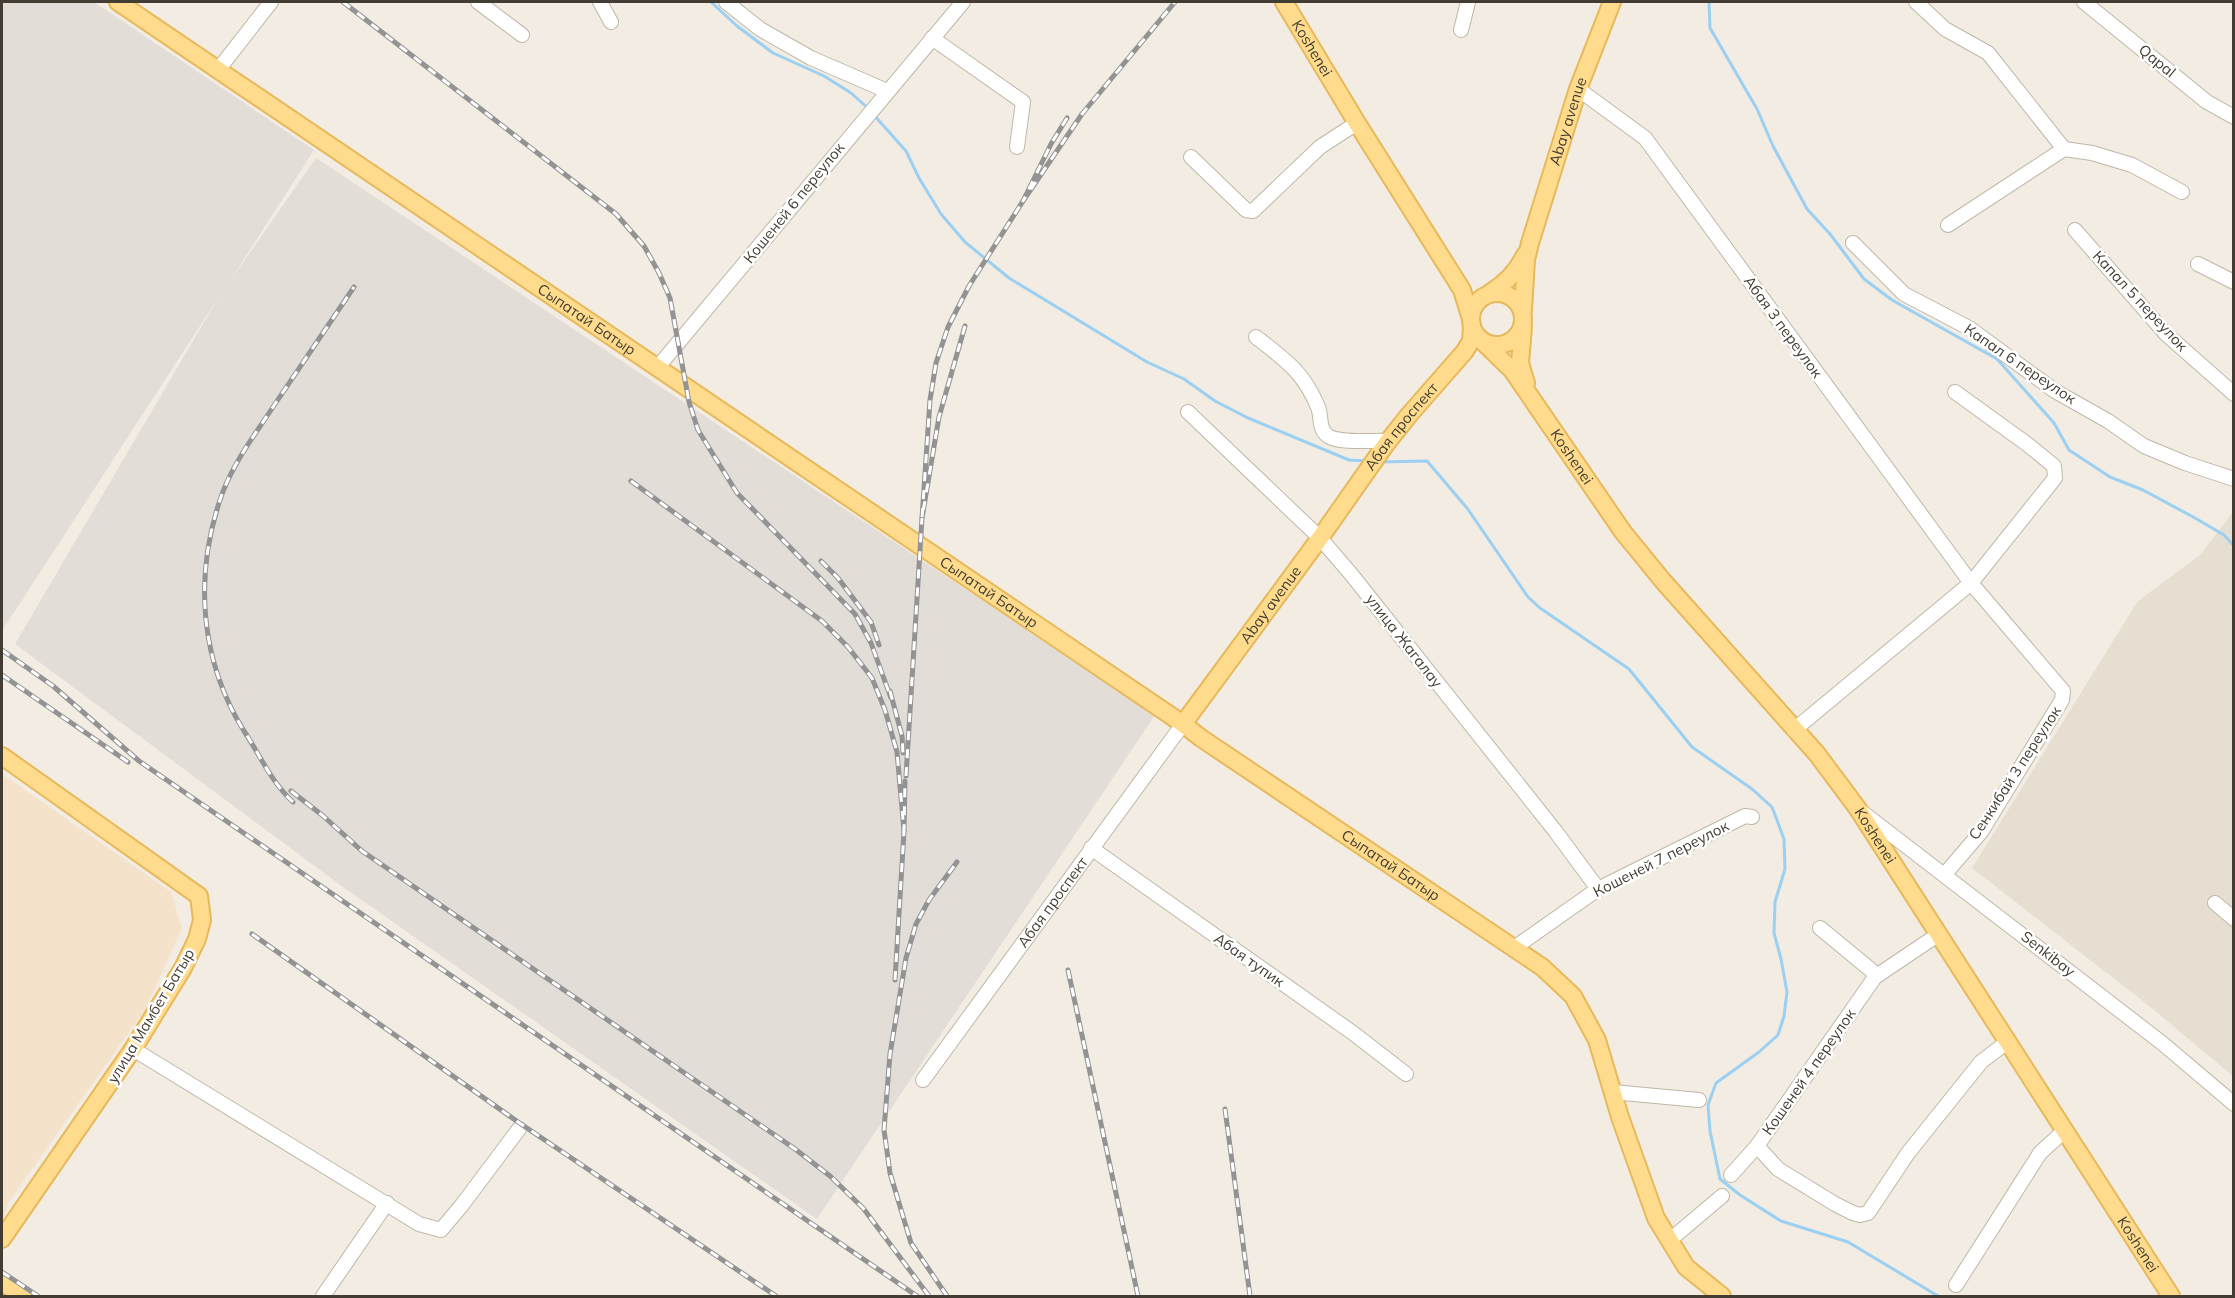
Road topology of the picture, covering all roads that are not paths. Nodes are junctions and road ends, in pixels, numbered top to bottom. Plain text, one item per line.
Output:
1 (118, 2) edge
2 (271, 2) edge
3 (478, 2) edge
4 (600, 2) edge
5 (726, 2) edge
6 (1284, 2) edge
7 (1468, 2) edge
8 (1612, 2) edge
9 (1916, 2) edge
10 (2084, 2) edge
11 (960, 3) edge
12 (611, 22) dead end
13 (1461, 30) dead end
14 (522, 35) dead end
15 (932, 38) junction
16 (218, 70) junction
17 (1578, 89) junction
18 (887, 91) junction
19 (2234, 117) edge
20 (1357, 123) junction
21 (1017, 147) dead end
22 (2064, 149) junction
23 (1191, 157) dead end
24 (2182, 192) dead end
25 (1948, 225) dead end
26 (2075, 230) dead end
27 (1530, 243) junction
28 (1853, 243) dead end
29 (2198, 264) dead end
30 (1455, 278) junction
31 (2234, 282) edge
32 (1489, 294) junction
33 (1523, 319) junction
34 (1483, 336) junction
35 (1257, 338) dead end
36 (657, 368) junction
37 (1448, 372) junction
38 (1955, 392) dead end
39 (2234, 394) edge
40 (1538, 405) junction
41 (1188, 412) dead end
42 (1388, 443) junction
43 (2234, 479) edge
44 (1360, 484) joint
45 (1320, 538) junction
46 (1971, 583) junction
47 (2062, 700) joint
48 (1183, 723) junction
49 (1794, 730) junction
50 (2, 756) edge
51 (1858, 809) junction
52 (1752, 817) dead end
53 (1091, 848) junction
54 (1945, 874) junction
55 (1598, 889) junction
56 (2215, 903) dead end
57 (2234, 919) edge
58 (1820, 928) dead end
59 (1939, 934) junction
60 (1514, 948) junction
61 (1877, 975) junction
62 (2007, 1042) junction
63 (133, 1049) junction
64 (1406, 1074) dead end
65 (923, 1080) dead end
66 (1612, 1092) junction
67 (1699, 1100) dead end
68 (2234, 1104) edge
69 (519, 1129) dead end
70 (2064, 1131) junction
71 (1757, 1146) junction
72 (1731, 1175) dead end
73 (1722, 1196) dead end
74 (387, 1203) junction
75 (2, 1239) edge
76 (1670, 1240) junction
77 (2, 1282) edge
78 (1956, 1285) dead end
79 (23, 1296) edge
80 (323, 1296) edge
81 (1722, 1296) edge
82 (2171, 1296) edge

1 - 16 main road, Сыпатай Батыр
2 - 16 street
3 - 14 street
4 - 12 street
5 - 18 street
6 - 20 main road, Koshenei
7 - 13 street
8 - 17 main road, Abay avenue
9 - 22 street
10 - 19 street, Qapal
11 - 15 street, Кошеней 6 переулок
15 - 18 street, Кошеней 6 переулок
15 - 21 street
16 - 36 main road, Сыпатай Батыр
17 - 27 main road, Abay avenue
17 - 46 street, Абая 3 переулок
18 - 36 street, Кошеней 6 переулок
20 - 23 street
20 - 30 main road, Koshenei
22 - 24 street
22 - 25 street
26 - 39 street, Капал 5 переулок
27 - 32 main road
27 - 33 main road
28 - 43 street, Капал 6 переулок
29 - 31 street
30 - 32 main road
30 - 34 main road, Koshenei
32 - 33 main road
32 - 34 main road
33 - 34 main road
33 - 40 main road
34 - 37 main road
34 - 37 main road
34 - 40 main road
35 - 42 street
36 - 48 main road, Сыпатай Батыр
37 - 42 main road, Абая проспект
38 - 46 street
40 - 49 main road, Koshenei
41 - 45 street, улица Жагалау
42 - 44 main road, Абая проспект
44 - 45 main road, Abay avenue
45 - 48 main road, Abay avenue
45 - 55 street, улица Жагалау
46 - 47 street, Абая 3 переулок
46 - 49 street
47 - 54 street, Сенкибай 3 переулок
48 - 53 street, Абая проспект
48 - 60 main road, Сыпатай Батыр
49 - 51 main road, Koshenei
50 - 63 main road, улица Мамбет Батыр
51 - 54 street, Senkibay
51 - 59 main road, Koshenei
52 - 55 street, Кошеней 7 переулок
53 - 64 street, Абая тупик
53 - 65 street, Абая проспект
54 - 68 street, Senkibay
55 - 60 street, Кошеней 7 переулок
56 - 57 street
58 - 61 street
59 - 61 street, Кошеней 4 переулок
59 - 62 main road, Koshenei
60 - 66 main road, Сыпатай Батыр
61 - 71 street, Кошеней 4 переулок
62 - 70 main road, Koshenei
62 - 71 street, Кошеней 4 переулок
63 - 74 street
63 - 75 main road, улица Мамбет Батыр
66 - 67 street
66 - 76 main road, Сыпатай Батыр
69 - 74 street
70 - 78 street
70 - 82 main road, Koshenei
71 - 72 street
73 - 76 street
74 - 80 street
76 - 81 main road, Сыпатай Батыр
77 - 79 main road

